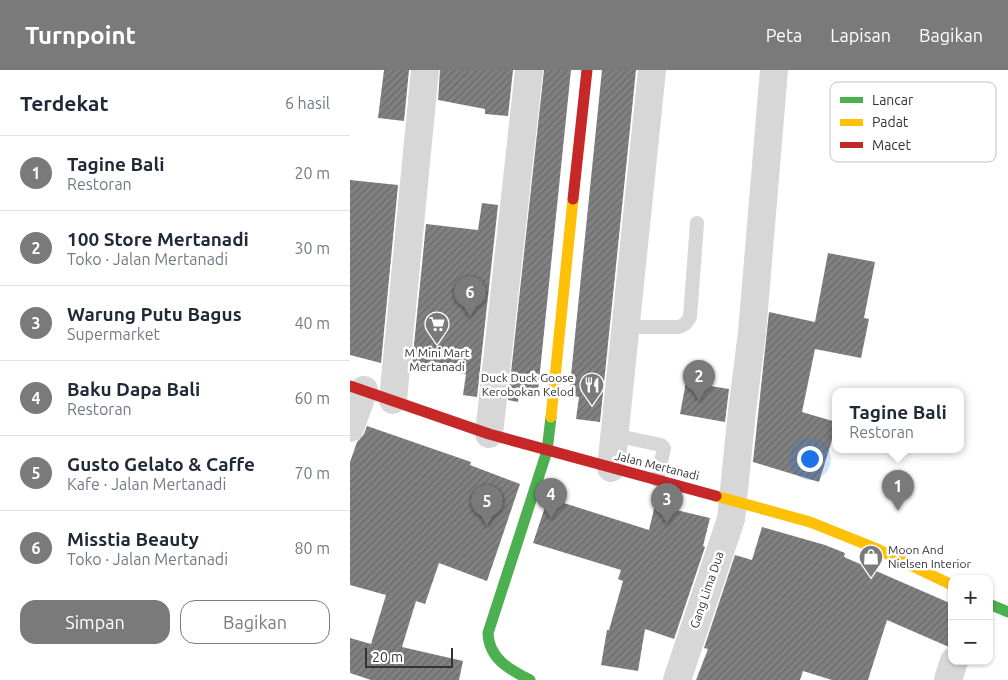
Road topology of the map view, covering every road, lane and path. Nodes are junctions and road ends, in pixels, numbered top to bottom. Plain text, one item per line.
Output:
1 (425, 70) edge
2 (529, 70) edge
3 (587, 70) edge
4 (652, 70) edge
5 (774, 70) edge
6 (697, 223) dead end
7 (626, 327) junction
8 (357, 388) edge
9 (393, 400) junction
10 (350, 428) edge
11 (489, 434) junction
12 (614, 435) junction
13 (547, 451) junction
14 (611, 468) junction
15 (657, 480) junction
16 (733, 500) junction
17 (948, 583) edge
18 (993, 606) edge
19 (1008, 612) edge
20 (953, 665) edge
21 (530, 680) edge
22 (677, 680) edge
23 (948, 680) edge

1 - 9 street
2 - 11 street
3 - 13 street
4 - 7 street
5 - 16 street, Gang Lima Dua
6 - 7 lane
7 - 12 street
8 - 9 street, Jalan Mertanadi
8 - 10 street
9 - 11 street, Jalan Mertanadi
11 - 13 street, Jalan Mertanadi
12 - 14 street
12 - 15 lane
13 - 14 street, Jalan Mertanadi
13 - 21 street
14 - 15 street, Jalan Mertanadi
15 - 16 street, Jalan Mertanadi
16 - 17 street, Jalan Mertanadi
16 - 22 street, Gang Lima Dua
18 - 19 street
20 - 23 street

